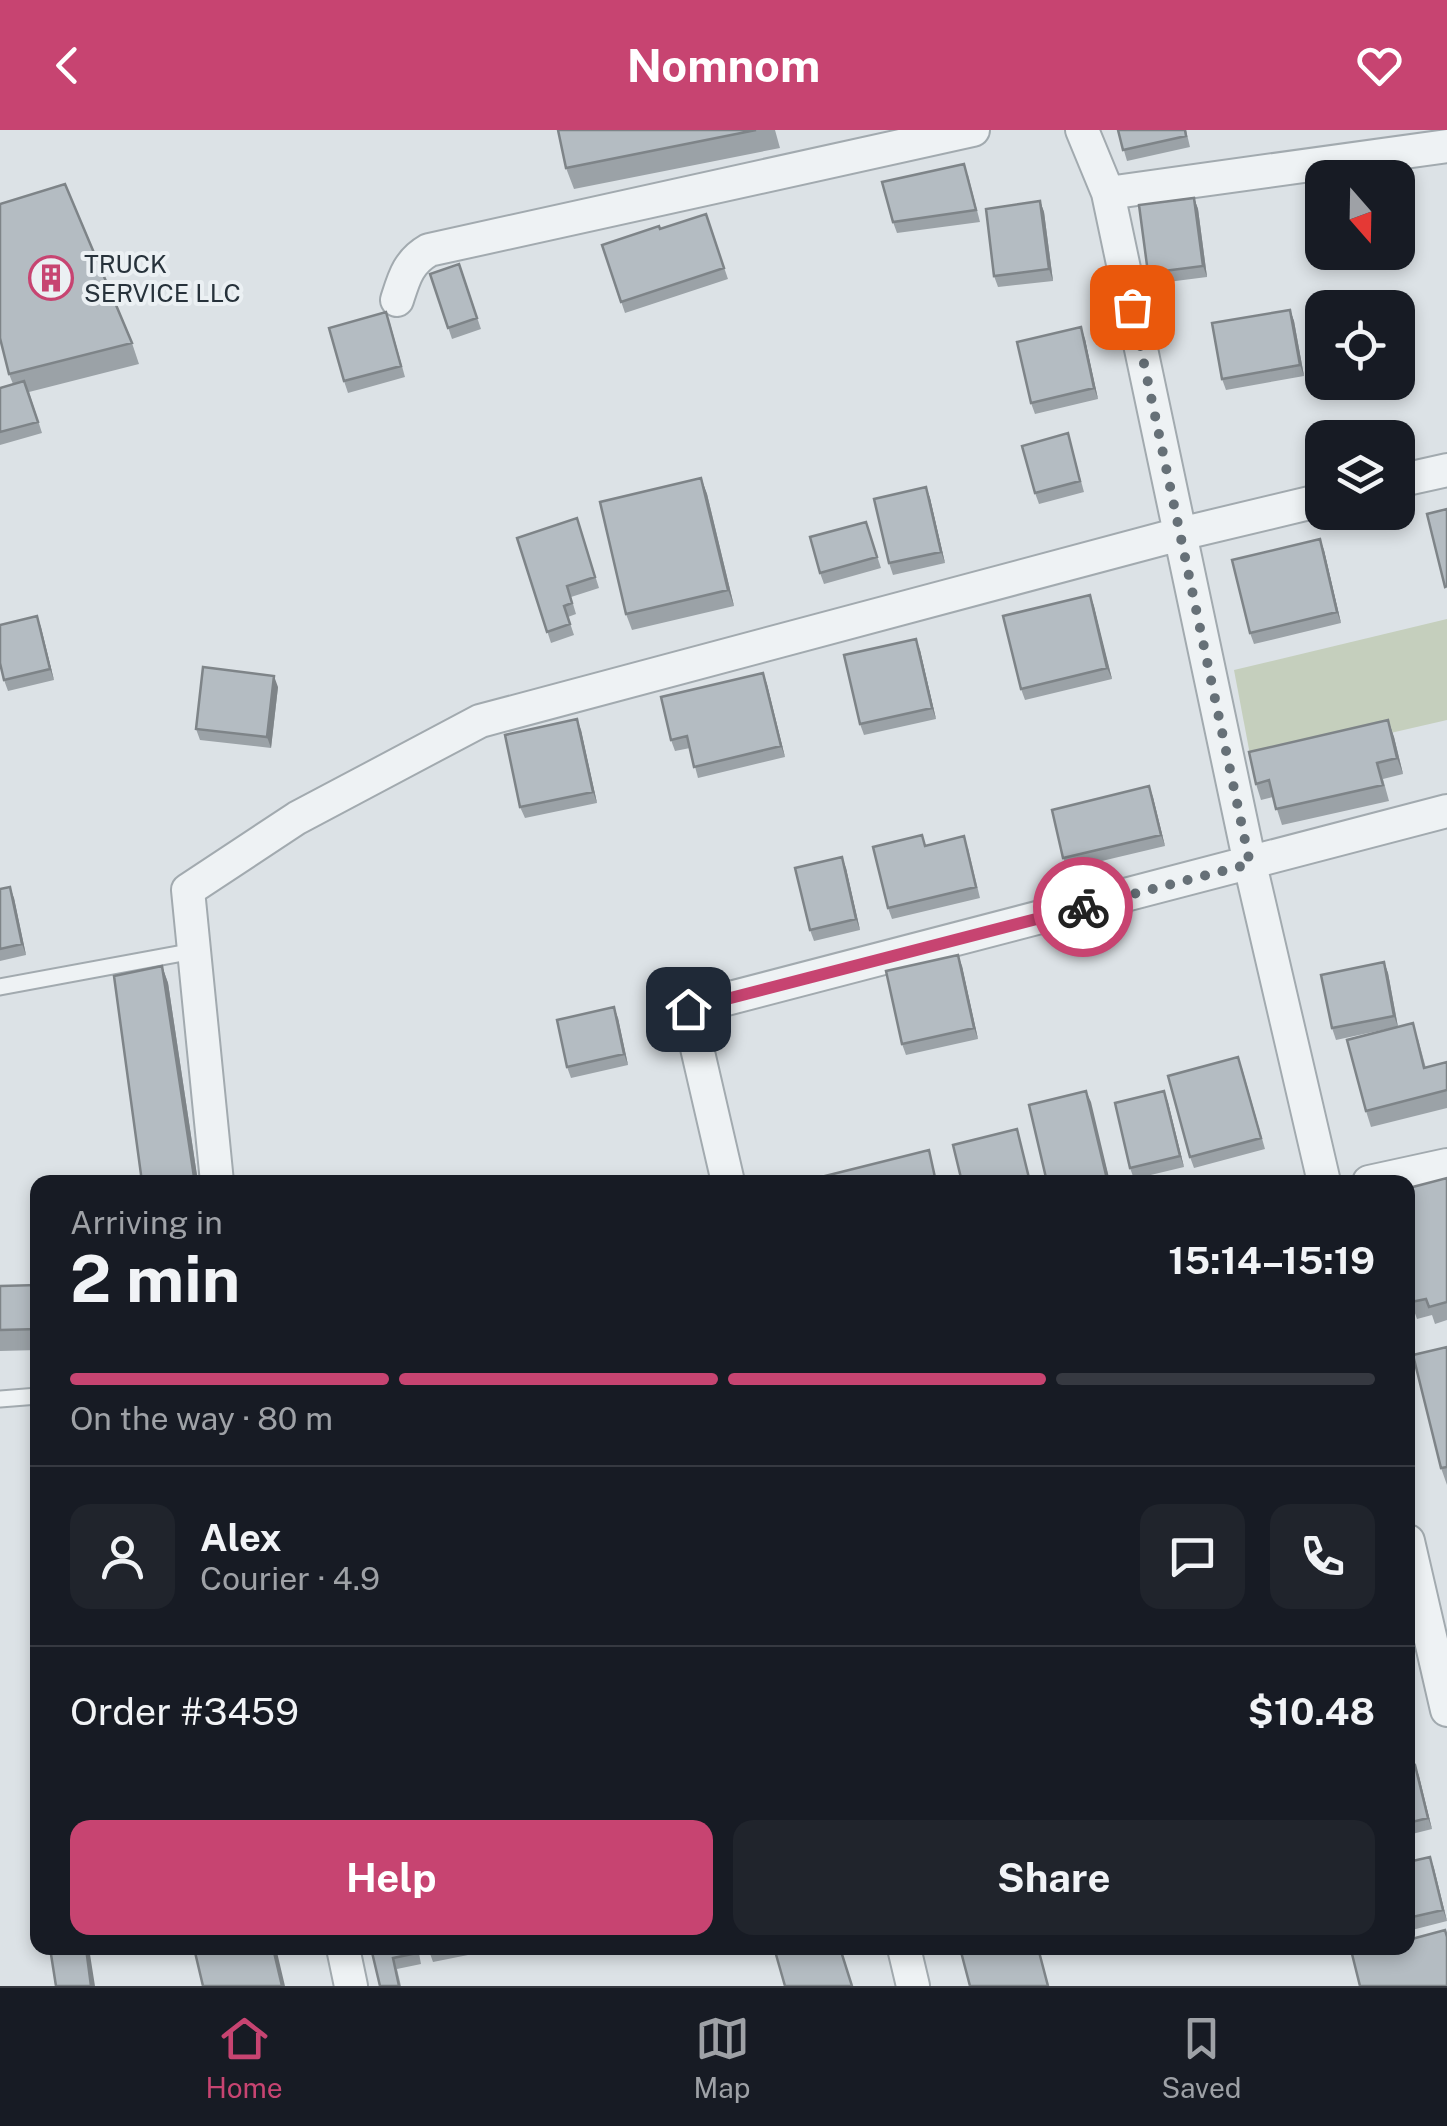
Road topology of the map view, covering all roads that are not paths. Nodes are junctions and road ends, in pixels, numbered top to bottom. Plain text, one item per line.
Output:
1 (973, 130) edge
2 (1082, 130) edge
3 (1447, 146) edge
4 (1108, 193) junction
5 (396, 300) dead end
6 (1447, 470) edge
7 (1415, 478) edge
8 (1305, 504) edge
9 (1180, 534) junction
10 (1447, 811) edge
11 (1250, 864) junction
12 (194, 951) junction
13 (0, 987) edge
14 (1447, 1165) edge
15 (216, 1175) edge
16 (726, 1175) edge
17 (1322, 1175) edge
18 (1401, 1175) edge
19 (30, 1397) edge
20 (0, 1399) edge
21 (1415, 1571) edge
22 (1447, 1710) edge
23 (345, 1955) edge
24 (906, 1955) edge
25 (352, 1986) edge
26 (913, 1986) edge

1 - 5 street
2 - 4 street
3 - 4 street
4 - 9 street
6 - 7 street
8 - 9 street
9 - 11 street
9 - 12 street
10 - 11 street
11 - 16 street
11 - 17 street
12 - 13 lane
12 - 15 street
14 - 18 street
19 - 20 lane
21 - 22 street
23 - 25 street
24 - 26 street

